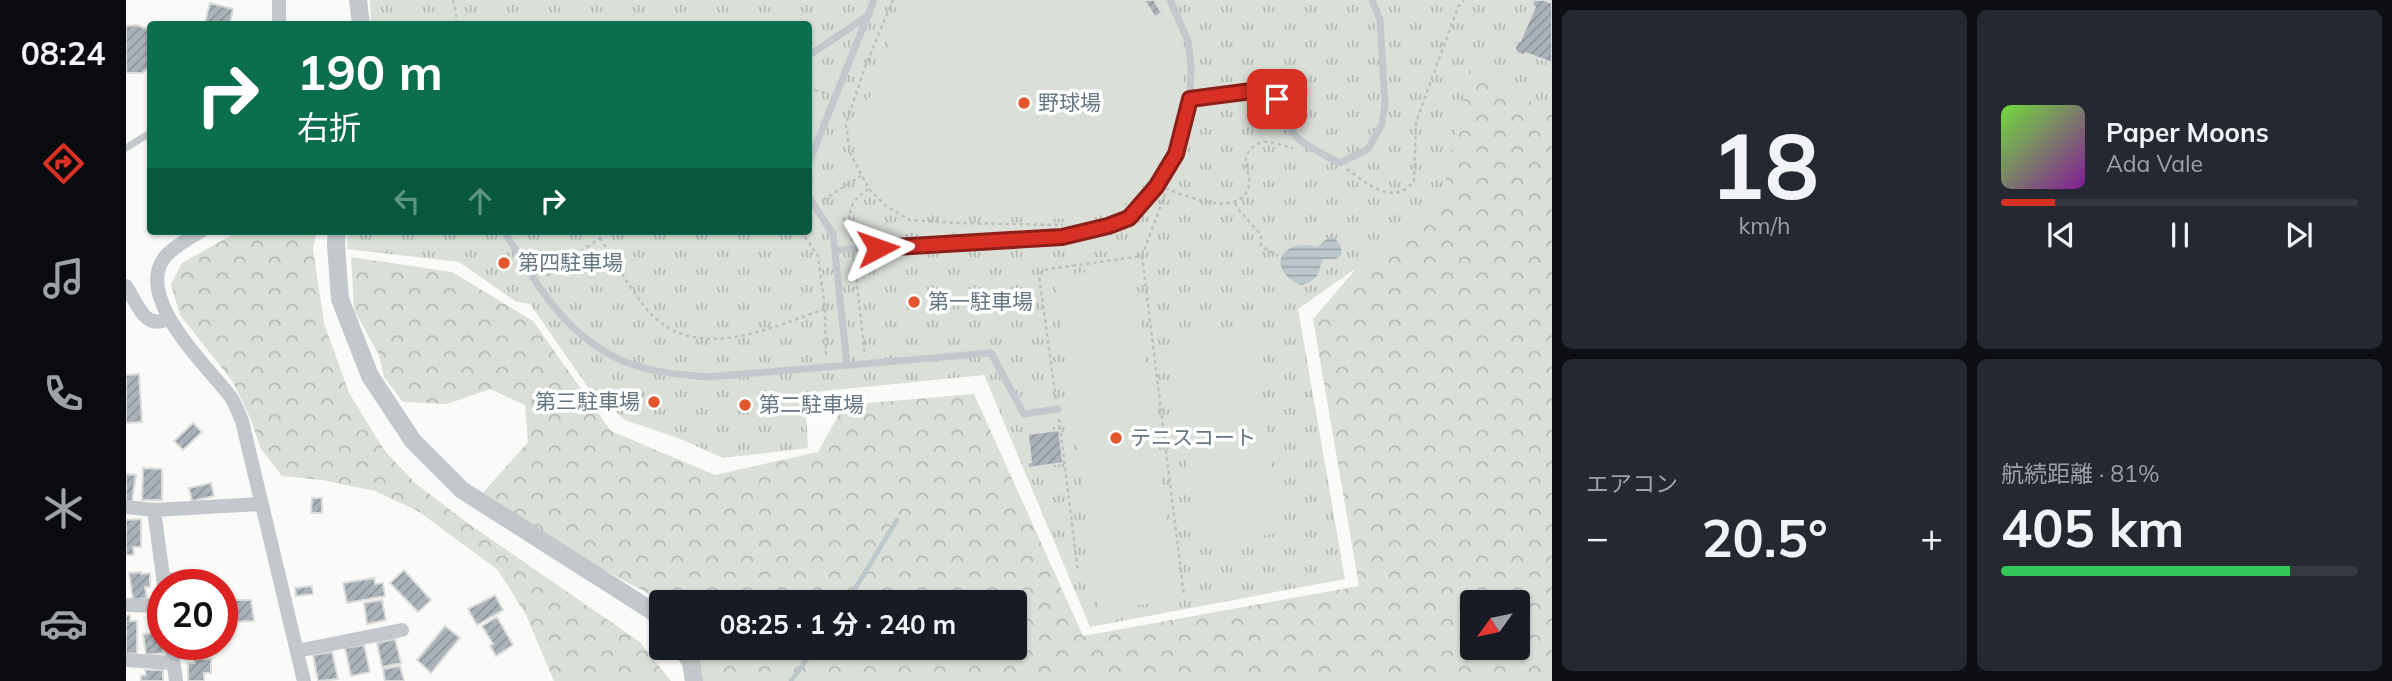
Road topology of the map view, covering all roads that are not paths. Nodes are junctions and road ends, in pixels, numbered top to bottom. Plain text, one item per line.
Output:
1 (279, 0) edge
2 (358, 0) edge
3 (874, 0) edge
4 (1170, 0) edge
5 (1373, 0) edge
6 (869, 15) junction
7 (279, 21) edge
8 (361, 21) edge
9 (812, 53) edge
10 (1190, 99) junction
11 (147, 135) edge
12 (126, 148) edge
13 (812, 155) edge
14 (812, 202) edge
15 (195, 235) edge
16 (336, 235) edge
17 (507, 235) edge
18 (835, 250) junction
19 (126, 286) edge
20 (169, 318) junction
21 (847, 364) junction
22 (1058, 409) road end
23 (262, 504) junction
24 (126, 508) edge
25 (154, 510) junction
26 (161, 569) edge
27 (126, 606) edge
28 (147, 606) edge
29 (649, 609) edge
30 (402, 630) dead end
31 (296, 651) junction
32 (126, 660) edge
33 (173, 660) edge
34 (690, 660) edge
35 (173, 663) junction
36 (176, 681) edge
37 (303, 681) edge
38 (694, 681) edge

1 - 7 street
2 - 8 street
3 - 6 lane
4 - 10 lane
5 - 10 lane
6 - 9 lane
6 - 13 lane
10 - 18 lane
11 - 12 lane
14 - 18 lane
15 - 20 street
16 - 29 street
17 - 21 lane
18 - 21 lane
19 - 20 street
20 - 23 street
21 - 22 lane
23 - 25 street
23 - 31 street
24 - 25 street
25 - 26 street
27 - 28 street
30 - 31 street
31 - 37 street
32 - 35 street
33 - 35 street
34 - 38 street
35 - 36 street

